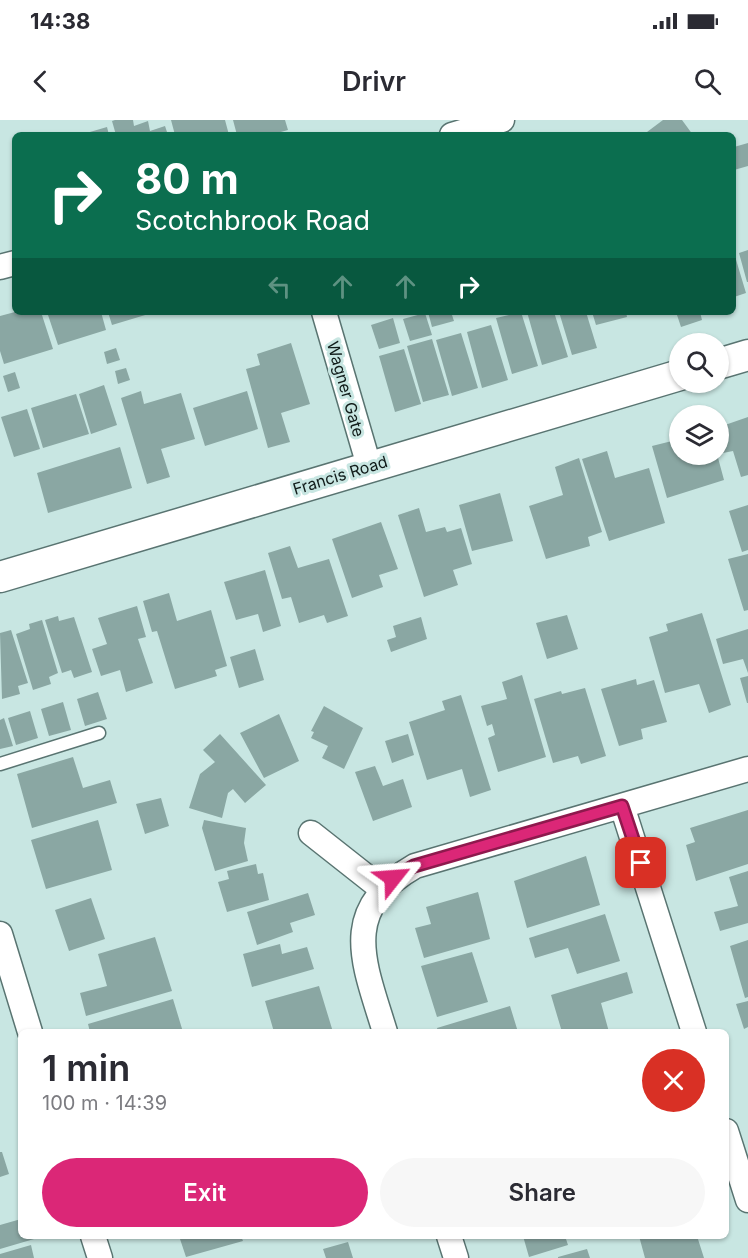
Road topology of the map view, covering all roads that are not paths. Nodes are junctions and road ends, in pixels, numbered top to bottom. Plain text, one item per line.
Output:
1 (502, 120) edge
2 (462, 132) edge
3 (327, 315) edge
4 (748, 355) edge
5 (729, 361) edge
6 (669, 378) edge
7 (369, 466) junction
8 (0, 577) edge
9 (99, 733) dead end
10 (0, 764) edge
11 (748, 768) edge
12 (622, 806) junction
13 (311, 832) dead end
14 (382, 889) junction
15 (0, 933) edge
16 (29, 1029) edge
17 (384, 1029) edge
18 (693, 1029) edge
19 (729, 1140) edge
20 (748, 1200) edge
21 (94, 1239) edge
22 (450, 1239) edge
23 (100, 1258) edge
24 (456, 1258) edge

1 - 2 street
3 - 7 street, Wagner Gate
4 - 5 street
6 - 7 street, Francis Road
7 - 8 street, Francis Road
9 - 10 lane
11 - 12 street
12 - 14 street
12 - 18 street
13 - 14 street
14 - 17 street
15 - 16 street
19 - 20 street
21 - 23 street
22 - 24 street

